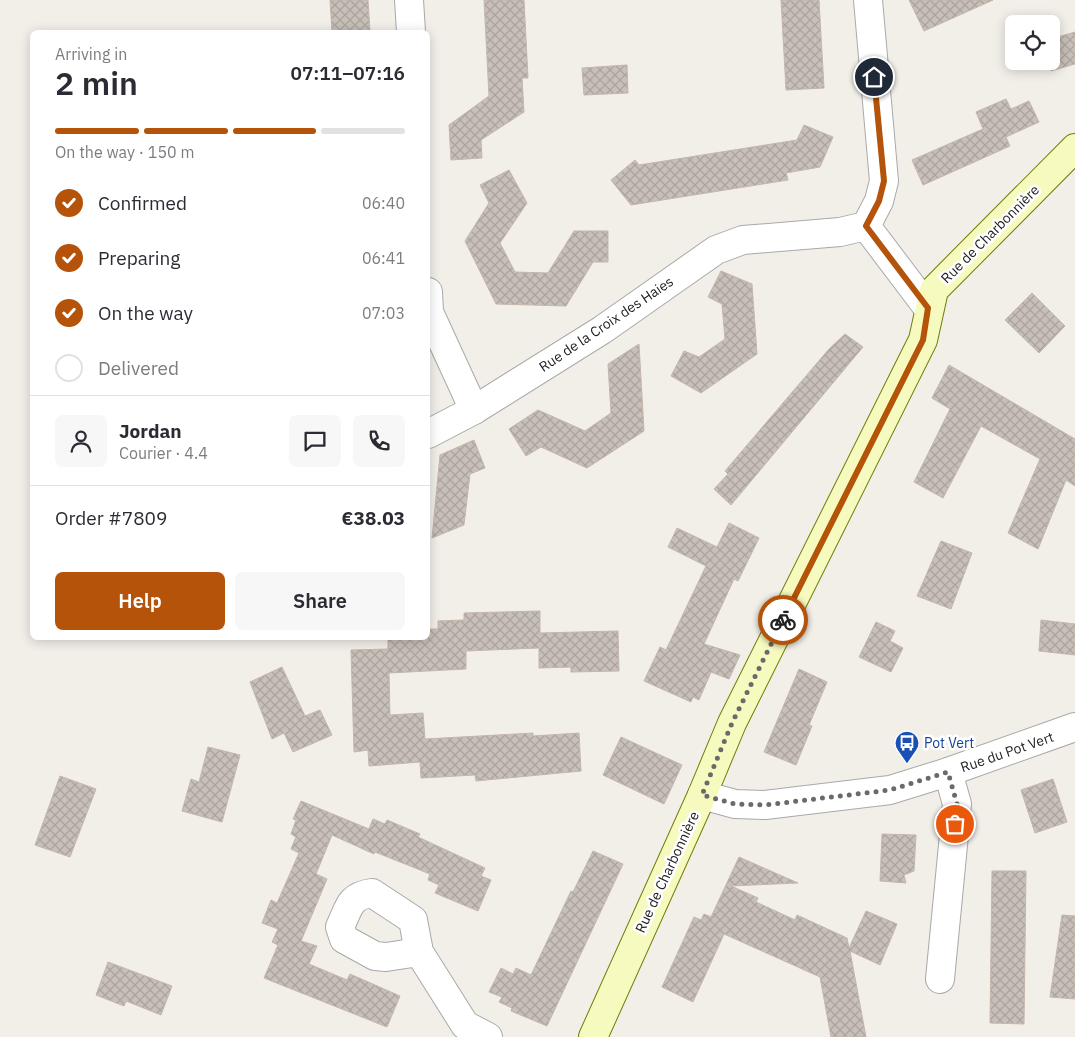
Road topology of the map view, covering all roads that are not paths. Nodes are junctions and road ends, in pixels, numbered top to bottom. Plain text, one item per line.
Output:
1 (409, 0) edge
2 (868, 0) edge
3 (411, 30) edge
4 (1075, 148) edge
5 (866, 226) junction
6 (928, 308) junction
7 (430, 314) edge
8 (474, 410) junction
9 (430, 433) edge
10 (1075, 727) edge
11 (948, 772) junction
12 (702, 795) junction
13 (419, 952) dead end
14 (940, 979) dead end
15 (488, 1037) edge
16 (593, 1037) edge

1 - 3 street
2 - 5 street
4 - 6 street, Rue de Charbonnière
5 - 6 street
5 - 8 street, Rue de la Croix des Haies
6 - 12 street, Rue de Charbonnière
7 - 8 street
8 - 9 street, Rue de la Croix des Haies
10 - 11 street, Rue du Pot Vert
11 - 12 street, Rue du Pot Vert
11 - 14 street
12 - 16 street, Rue de Charbonnière
13 - 15 street

